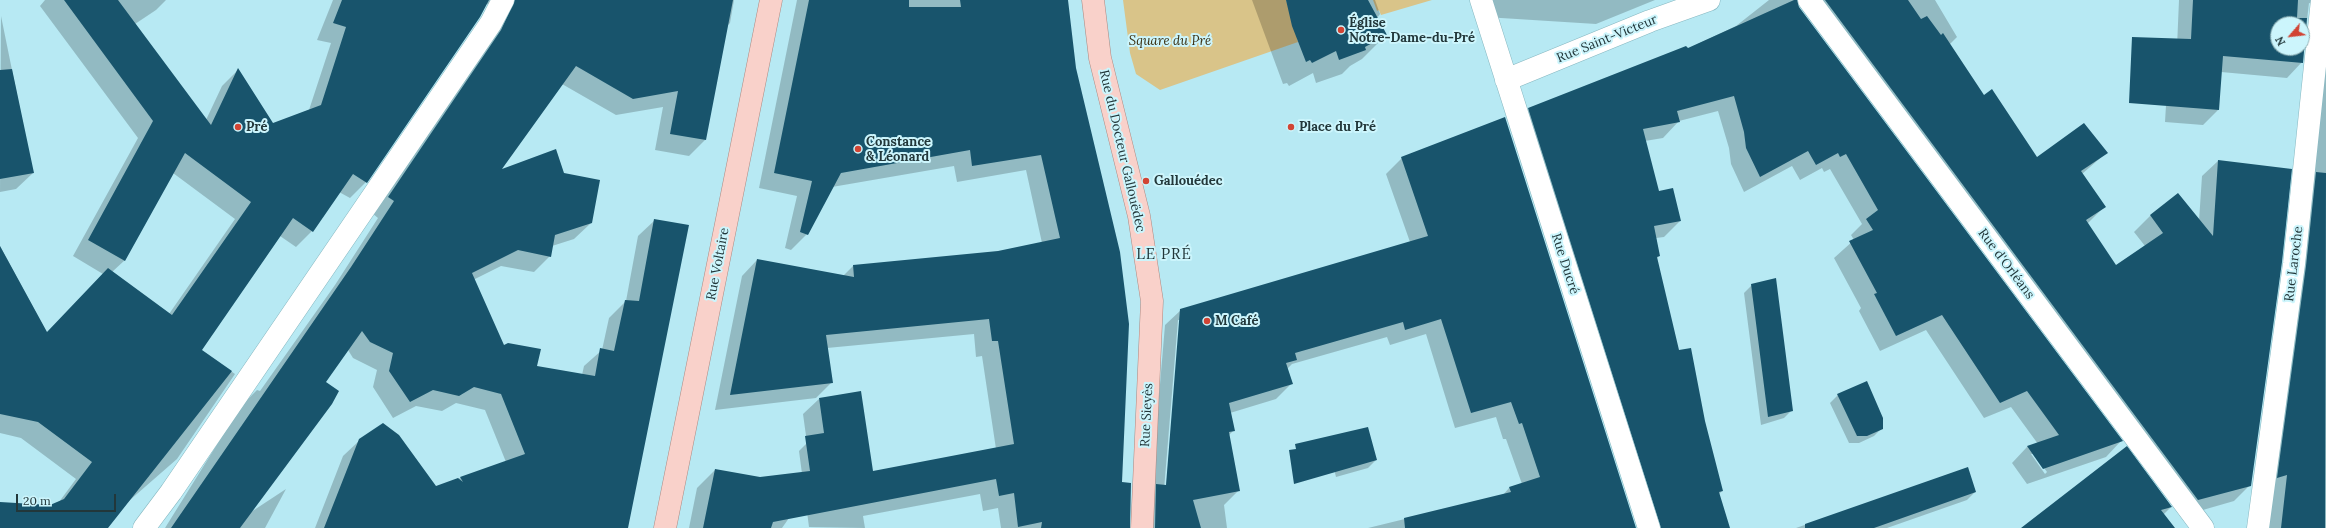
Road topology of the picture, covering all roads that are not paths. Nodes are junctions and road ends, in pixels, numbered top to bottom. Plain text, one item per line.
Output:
1 (504, 0) edge
2 (771, 0) edge
3 (1093, 0) edge
4 (1481, 0) edge
5 (1709, 0) edge
6 (1808, 0) edge
7 (2322, 0) edge
8 (1507, 81) junction
9 (1152, 301) joint
10 (144, 528) edge
11 (665, 528) edge
12 (1142, 528) edge
13 (1649, 528) edge
14 (2203, 528) edge
15 (2258, 528) edge

1 - 10 street
2 - 11 main road, Rue Voltaire
3 - 9 main road, Rue du Docteur Gallouëdec
4 - 8 street, Rue Ducré
5 - 8 street, Rue Saint-Victeur
6 - 14 street, Rue d'Orléans
7 - 15 street, Rue Laroche
8 - 13 street, Rue Ducré
9 - 12 main road, Rue Sieyès

